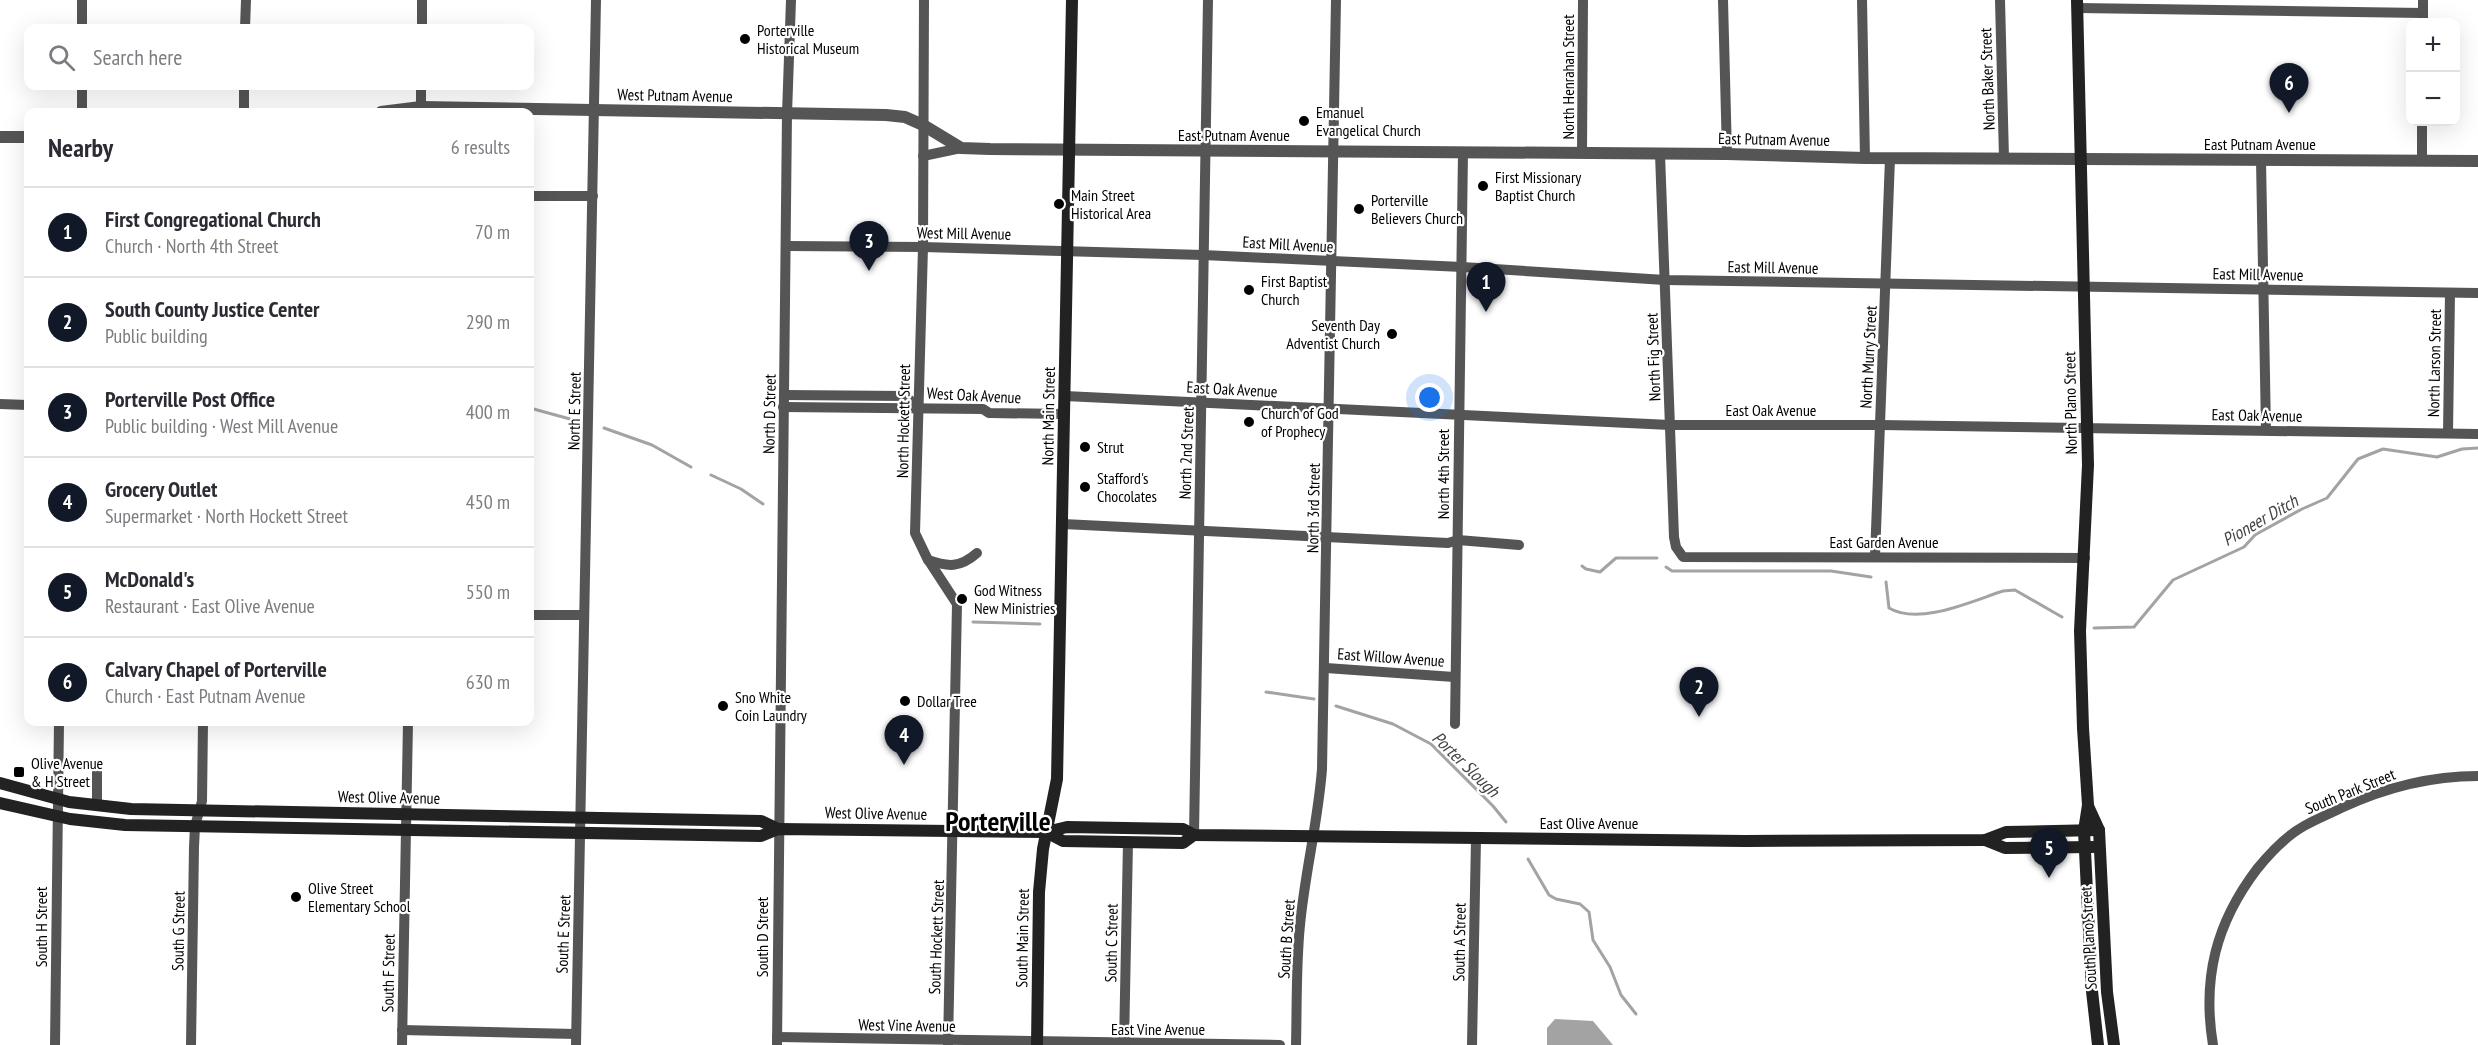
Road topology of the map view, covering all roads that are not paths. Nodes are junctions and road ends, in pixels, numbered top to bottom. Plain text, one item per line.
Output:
1 (82, 0) edge
2 (246, 0) edge
3 (422, 0) edge
4 (596, 0) edge
5 (790, 0) edge
6 (924, 0) edge
7 (1072, 0) edge
8 (1208, 0) edge
9 (1336, 0) edge
10 (1583, 0) edge
11 (1723, 0) edge
12 (1862, 0) edge
13 (2000, 0) edge
14 (2423, 0) edge
15 (2078, 4) edge
16 (2423, 18) edge
17 (82, 24) edge
18 (245, 24) edge
19 (422, 24) edge
20 (82, 90) edge
21 (244, 90) edge
22 (421, 90) edge
23 (82, 108) edge
24 (244, 108) edge
25 (421, 108) edge
26 (534, 109) edge
27 (594, 109) junction
28 (787, 114) junction
29 (923, 125) junction
30 (2422, 126) edge
31 (0, 137) edge
32 (24, 137) edge
33 (961, 148) junction
34 (1070, 150) junction
35 (1334, 151) junction
36 (1206, 152) junction
37 (1463, 152) junction
38 (1582, 153) junction
39 (1660, 154) junction
40 (1727, 154) junction
41 (923, 156) junction
42 (1865, 158) junction
43 (1890, 158) junction
44 (2004, 158) junction
45 (2081, 159) junction
46 (2261, 160) junction
47 (2422, 161) junction
48 (2478, 161) edge
49 (534, 196) edge
50 (593, 196) junction
51 (787, 246) junction
52 (923, 247) junction
53 (1067, 250) junction
54 (1203, 255) junction
55 (1331, 262) junction
56 (1462, 267) junction
57 (1665, 280) junction
58 (1887, 284) junction
59 (2084, 288) junction
60 (2265, 288) junction
61 (2450, 293) junction
62 (2478, 293) edge
63 (784, 395) junction
64 (1065, 396) junction
65 (1202, 403) junction
66 (0, 404) edge
67 (24, 405) edge
68 (783, 407) junction
69 (918, 407) junction
70 (1330, 410) junction
71 (1065, 414) junction
72 (1458, 414) junction
73 (1670, 425) junction
74 (1880, 425) junction
75 (2088, 428) junction
76 (2266, 430) junction
77 (2448, 433) junction
78 (2478, 434) edge
79 (1063, 524) junction
80 (1198, 531) junction
81 (1328, 537) junction
82 (1458, 540) junction
83 (1519, 545) dead end
84 (976, 553) dead end
85 (1683, 557) joint
86 (1875, 557) junction
87 (2085, 558) junction
88 (928, 560) junction
89 (534, 615) edge
90 (583, 615) junction
91 (1326, 668) junction
92 (1454, 676) junction
93 (1455, 724) dead end
94 (58, 726) edge
95 (203, 726) edge
96 (408, 726) edge
97 (97, 766) dead end
98 (2478, 776) edge
99 (0, 783) edge
100 (0, 803) edge
101 (2088, 805) junction
102 (97, 806) junction
103 (57, 808) junction
104 (319, 812) junction
105 (407, 813) junction
106 (198, 818) junction
107 (581, 824) junction
108 (275, 828) junction
109 (778, 829) junction
110 (407, 830) junction
111 (954, 830) junction
112 (2099, 830) junction
113 (2084, 831) junction
114 (1046, 832) junction
115 (1194, 835) junction
116 (1315, 836) junction
117 (1476, 839) junction
118 (1985, 840) junction
119 (1128, 842) junction
120 (2100, 846) junction
121 (2085, 847) junction
122 (2093, 1012) junction
123 (402, 1030) junction
124 (576, 1039) edge
125 (777, 1041) edge
126 (948, 1043) edge
127 (1037, 1044) edge
128 (55, 1045) edge
129 (191, 1045) edge
130 (402, 1045) edge
131 (1124, 1045) edge
132 (1280, 1045) edge
133 (1296, 1045) edge
134 (1472, 1045) edge
135 (2098, 1045) edge
136 (2106, 1045) edge
137 (2114, 1045) edge
138 (2213, 1045) edge

1 - 17 street
2 - 18 street
3 - 19 street
4 - 27 street, North E Street
5 - 28 street, North D Street
6 - 29 street, North Hockett Street
7 - 34 main road, North Main Street
8 - 36 street, North 2nd Street
9 - 35 street, North 3rd Street
10 - 38 street, North Henrahan Street
11 - 40 street
12 - 42 street
13 - 44 street, North Baker Street
14 - 16 street
15 - 16 street
15 - 45 main road, North Plano Street
20 - 23 street
21 - 24 street
22 - 25 street
26 - 27 street, West Putnam Avenue
27 - 28 street, West Putnam Avenue
27 - 50 street, North E Street
28 - 29 street, West Putnam Avenue
28 - 51 street, North D Street
29 - 33 street, West Putnam Avenue
29 - 41 street, North Hockett Street
30 - 47 street
31 - 32 street
33 - 34 street
33 - 41 street
34 - 36 street, East Putnam Avenue
34 - 53 main road, North Main Street
35 - 36 street, East Putnam Avenue
35 - 37 street, East Putnam Avenue
35 - 55 street, North 3rd Street
36 - 54 street, North 2nd Street
37 - 38 street, East Putnam Avenue
37 - 56 street, North 4th Street
38 - 39 street, East Putnam Avenue
39 - 40 street, East Putnam Avenue
39 - 57 street, North Fig Street
40 - 42 street, East Putnam Avenue
41 - 52 street, North Hockett Street
42 - 43 street, East Putnam Avenue
43 - 44 street, East Putnam Avenue
43 - 58 street, North Murry Street
44 - 45 street, East Putnam Avenue
45 - 46 street, East Putnam Avenue
45 - 59 main road, North Plano Street
46 - 47 street, East Putnam Avenue
46 - 60 street
47 - 48 street, East Putnam Avenue
49 - 50 street
50 - 90 street, North E Street
51 - 52 street, West Mill Avenue
51 - 63 street, North D Street
52 - 53 street, West Mill Avenue
52 - 69 street, North Hockett Street
53 - 54 street, East Mill Avenue
53 - 64 main road, North Main Street
54 - 55 street, East Mill Avenue
54 - 65 street, North 2nd Street
55 - 56 street, East Mill Avenue
55 - 70 street, North 3rd Street
56 - 57 street, East Mill Avenue
56 - 72 street, North 4th Street
57 - 58 street, East Mill Avenue
57 - 73 street, North Fig Street
58 - 59 street, East Mill Avenue
58 - 74 street, North Murry Street
59 - 60 street, East Mill Avenue
59 - 75 main road, North Plano Street
60 - 61 street, East Mill Avenue
60 - 76 street
61 - 62 street, East Mill Avenue
61 - 77 street, North Larson Street
63 - 68 street, North D Street
63 - 69 street, West Oak Avenue
64 - 65 street, East Oak Avenue
64 - 71 main road, North Main Street
65 - 70 street, East Oak Avenue
65 - 80 street, North 2nd Street
66 - 67 street
68 - 69 street, West Oak Avenue
68 - 109 street, North D Street
69 - 71 street, West Oak Avenue
69 - 88 street, North Hockett Street
70 - 72 street, East Oak Avenue
70 - 81 street, North 3rd Street
71 - 79 main road, North Main Street
72 - 73 street, East Oak Avenue
72 - 82 street, North 4th Street
73 - 74 street, East Oak Avenue
73 - 85 street, North Fig Street
74 - 75 street, East Oak Avenue
74 - 86 street, North Murry Street
75 - 76 street, East Oak Avenue
75 - 87 main road, North Plano Street
76 - 77 street, East Oak Avenue
77 - 78 street, East Oak Avenue
79 - 80 street
79 - 114 main road, North Main Street
80 - 81 street
80 - 115 street, North 2nd Street
81 - 82 street
81 - 91 street, North 3rd Street
82 - 83 street
82 - 92 street, North 4th Street
84 - 88 street
85 - 86 street, East Garden Avenue
86 - 87 street, East Garden Avenue
87 - 101 main road, North Plano Street
88 - 111 street, North Hockett Street
89 - 90 street
90 - 107 street, North E Street
91 - 92 street, East Willow Avenue
91 - 116 street, North 3rd Street
92 - 93 street, North 4th Street
94 - 103 street, South H Street
95 - 106 street, South G Street
96 - 105 street, South F Street
97 - 102 street
98 - 138 street, South Park Street
99 - 103 main road, West Olive Avenue
100 - 103 main road, West Olive Avenue
101 - 112 main road, North Plano Street
101 - 113 main road, North Plano Street
102 - 103 main road, West Olive Avenue
102 - 106 main road, West Olive Avenue
103 - 106 main road, West Olive Avenue
103 - 128 street, South H Street
104 - 105 main road, West Olive Avenue
104 - 106 main road, West Olive Avenue
104 - 108 main road
105 - 107 main road, West Olive Avenue
105 - 110 street, South F Street
106 - 108 main road, West Olive Avenue
106 - 129 street, South G Street
107 - 109 main road, West Olive Avenue
107 - 110 main road, West Olive Avenue
107 - 124 street, South E Street
108 - 110 main road, West Olive Avenue
109 - 111 main road, West Olive Avenue
109 - 125 street, South D Street
110 - 123 street, South F Street
111 - 114 main road, West Olive Avenue
111 - 126 street, South Hockett Street
112 - 113 main road, East Olive Avenue
112 - 120 main road, South Plano Street
113 - 118 main road, East Olive Avenue
113 - 121 main road, South Plano Street
114 - 115 main road, East Olive Avenue
114 - 119 main road, East Olive Avenue
114 - 127 main road, South Main Street
115 - 116 main road, East Olive Avenue
115 - 119 main road, East Olive Avenue
116 - 117 main road, East Olive Avenue
116 - 133 street, South B Street
117 - 118 main road, East Olive Avenue
117 - 134 street, South A Street
118 - 121 main road, East Olive Avenue
119 - 131 street, South C Street
120 - 121 main road, East Olive Avenue
120 - 137 main road, South Plano Street
121 - 122 main road, South Plano Street
122 - 135 main road, South Plano Street
122 - 136 main road
123 - 124 street
123 - 130 street, South F Street
125 - 126 street, West Vine Avenue
126 - 127 street, West Vine Avenue
127 - 131 street, East Vine Avenue
131 - 132 street, East Vine Avenue

